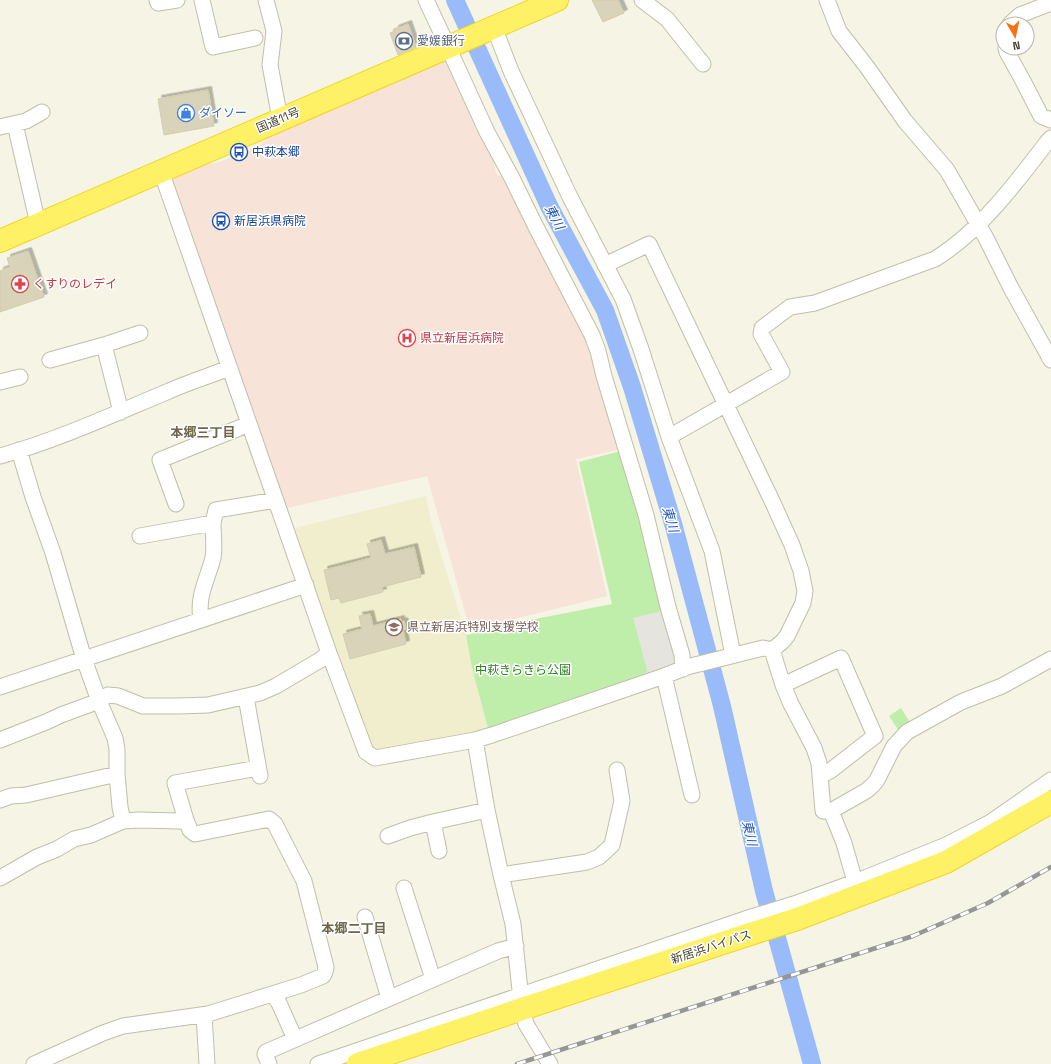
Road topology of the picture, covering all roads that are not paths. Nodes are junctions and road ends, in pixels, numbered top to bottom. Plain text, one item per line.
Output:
1 (157, 0) edge
2 (176, 0) edge
3 (202, 0) edge
4 (266, 0) edge
5 (426, 0) edge
6 (557, 0) edge
7 (642, 0) edge
8 (827, 0) edge
9 (1051, 4) edge
10 (1019, 16) edge
11 (490, 29) junction
12 (256, 38) dead end
13 (452, 45) junction
14 (1009, 56) edge
15 (703, 64) dead end
16 (42, 112) dead end
17 (280, 119) junction
18 (1051, 120) edge
19 (15, 124) junction
20 (0, 127) edge
21 (1051, 138) edge
22 (161, 171) junction
23 (38, 224) junction
24 (978, 224) junction
25 (0, 241) edge
26 (606, 265) junction
27 (140, 333) dead end
28 (104, 345) junction
29 (50, 360) dead end
30 (1051, 360) edge
31 (229, 368) junction
32 (20, 377) dead end
33 (0, 382) edge
34 (726, 404) junction
35 (121, 412) junction
36 (249, 424) junction
37 (669, 437) junction
38 (19, 450) junction
39 (0, 456) edge
40 (276, 500) junction
41 (176, 504) dead end
42 (213, 523) junction
43 (140, 536) dead end
44 (306, 585) junction
45 (201, 620) junction
46 (772, 650) junction
47 (329, 653) junction
48 (729, 656) junction
49 (84, 659) junction
50 (1051, 659) edge
51 (685, 668) junction
52 (664, 676) junction
53 (783, 685) junction
54 (0, 687) edge
55 (246, 697) junction
56 (99, 700) junction
57 (0, 740) edge
58 (475, 740) junction
59 (617, 770) dead end
60 (117, 774) junction
61 (820, 776) junction
62 (1051, 780) edge
63 (692, 795) dead end
64 (0, 800) edge
65 (1051, 802) edge
66 (488, 810) junction
67 (832, 810) junction
68 (186, 820) junction
69 (122, 821) junction
70 (433, 822) junction
71 (388, 836) dead end
72 (439, 851) dead end
73 (501, 875) junction
74 (0, 878) edge
75 (854, 882) junction
76 (404, 888) dead end
77 (796, 911) junction
78 (365, 917) dead end
79 (516, 946) junction
80 (433, 979) junction
81 (273, 994) junction
82 (388, 998) junction
83 (522, 1002) junction
84 (204, 1015) junction
85 (295, 1040) junction
86 (34, 1064) edge
87 (207, 1064) edge
88 (269, 1064) edge
89 (318, 1064) edge
90 (358, 1064) edge
91 (549, 1064) edge

1 - 2 street
3 - 12 street
4 - 17 street
5 - 13 street
6 - 11 highway, 国道11号
7 - 15 street
8 - 24 street
9 - 10 street
11 - 13 highway, 国道11号
11 - 26 street
13 - 17 highway, 国道11号
13 - 51 street
14 - 18 street
16 - 19 street
17 - 22 highway, 国道11号
19 - 20 street
19 - 23 street
21 - 24 street
22 - 23 highway, 国道11号
22 - 31 street
23 - 25 highway, 国道11号
24 - 30 street
24 - 34 street
26 - 34 street
26 - 37 street
27 - 28 street
28 - 29 street
28 - 35 street
31 - 35 street
31 - 36 street
32 - 33 street
34 - 37 street
34 - 46 street
35 - 38 street
36 - 40 street
36 - 41 street
37 - 48 street
38 - 39 street
38 - 49 street
40 - 42 street
40 - 44 street
42 - 43 street
42 - 45 street
44 - 45 street
44 - 47 street
45 - 49 street
46 - 48 street
46 - 53 street
47 - 55 street
47 - 58 street
48 - 51 street
49 - 54 street
49 - 56 street
50 - 67 street
51 - 52 street
52 - 58 street
52 - 63 street
53 - 61 street
53 - 61 street
55 - 56 street
55 - 68 street
56 - 57 street
56 - 60 street
58 - 66 street
59 - 73 street
60 - 64 street
60 - 69 street
61 - 67 street
62 - 75 street
65 - 77 highway, 新居浜バイパス
66 - 70 street
66 - 73 street
67 - 75 street
68 - 69 street
68 - 81 street
69 - 74 street
70 - 71 street
70 - 72 street
73 - 79 street
75 - 77 street
76 - 80 street
77 - 83 highway, 新居浜バイパス
78 - 82 street
79 - 80 street
79 - 83 street
80 - 82 street
81 - 84 street
81 - 85 street
82 - 85 street
83 - 89 street
83 - 90 highway, 新居浜バイパス
83 - 91 street
84 - 86 street
84 - 87 street
85 - 88 street

